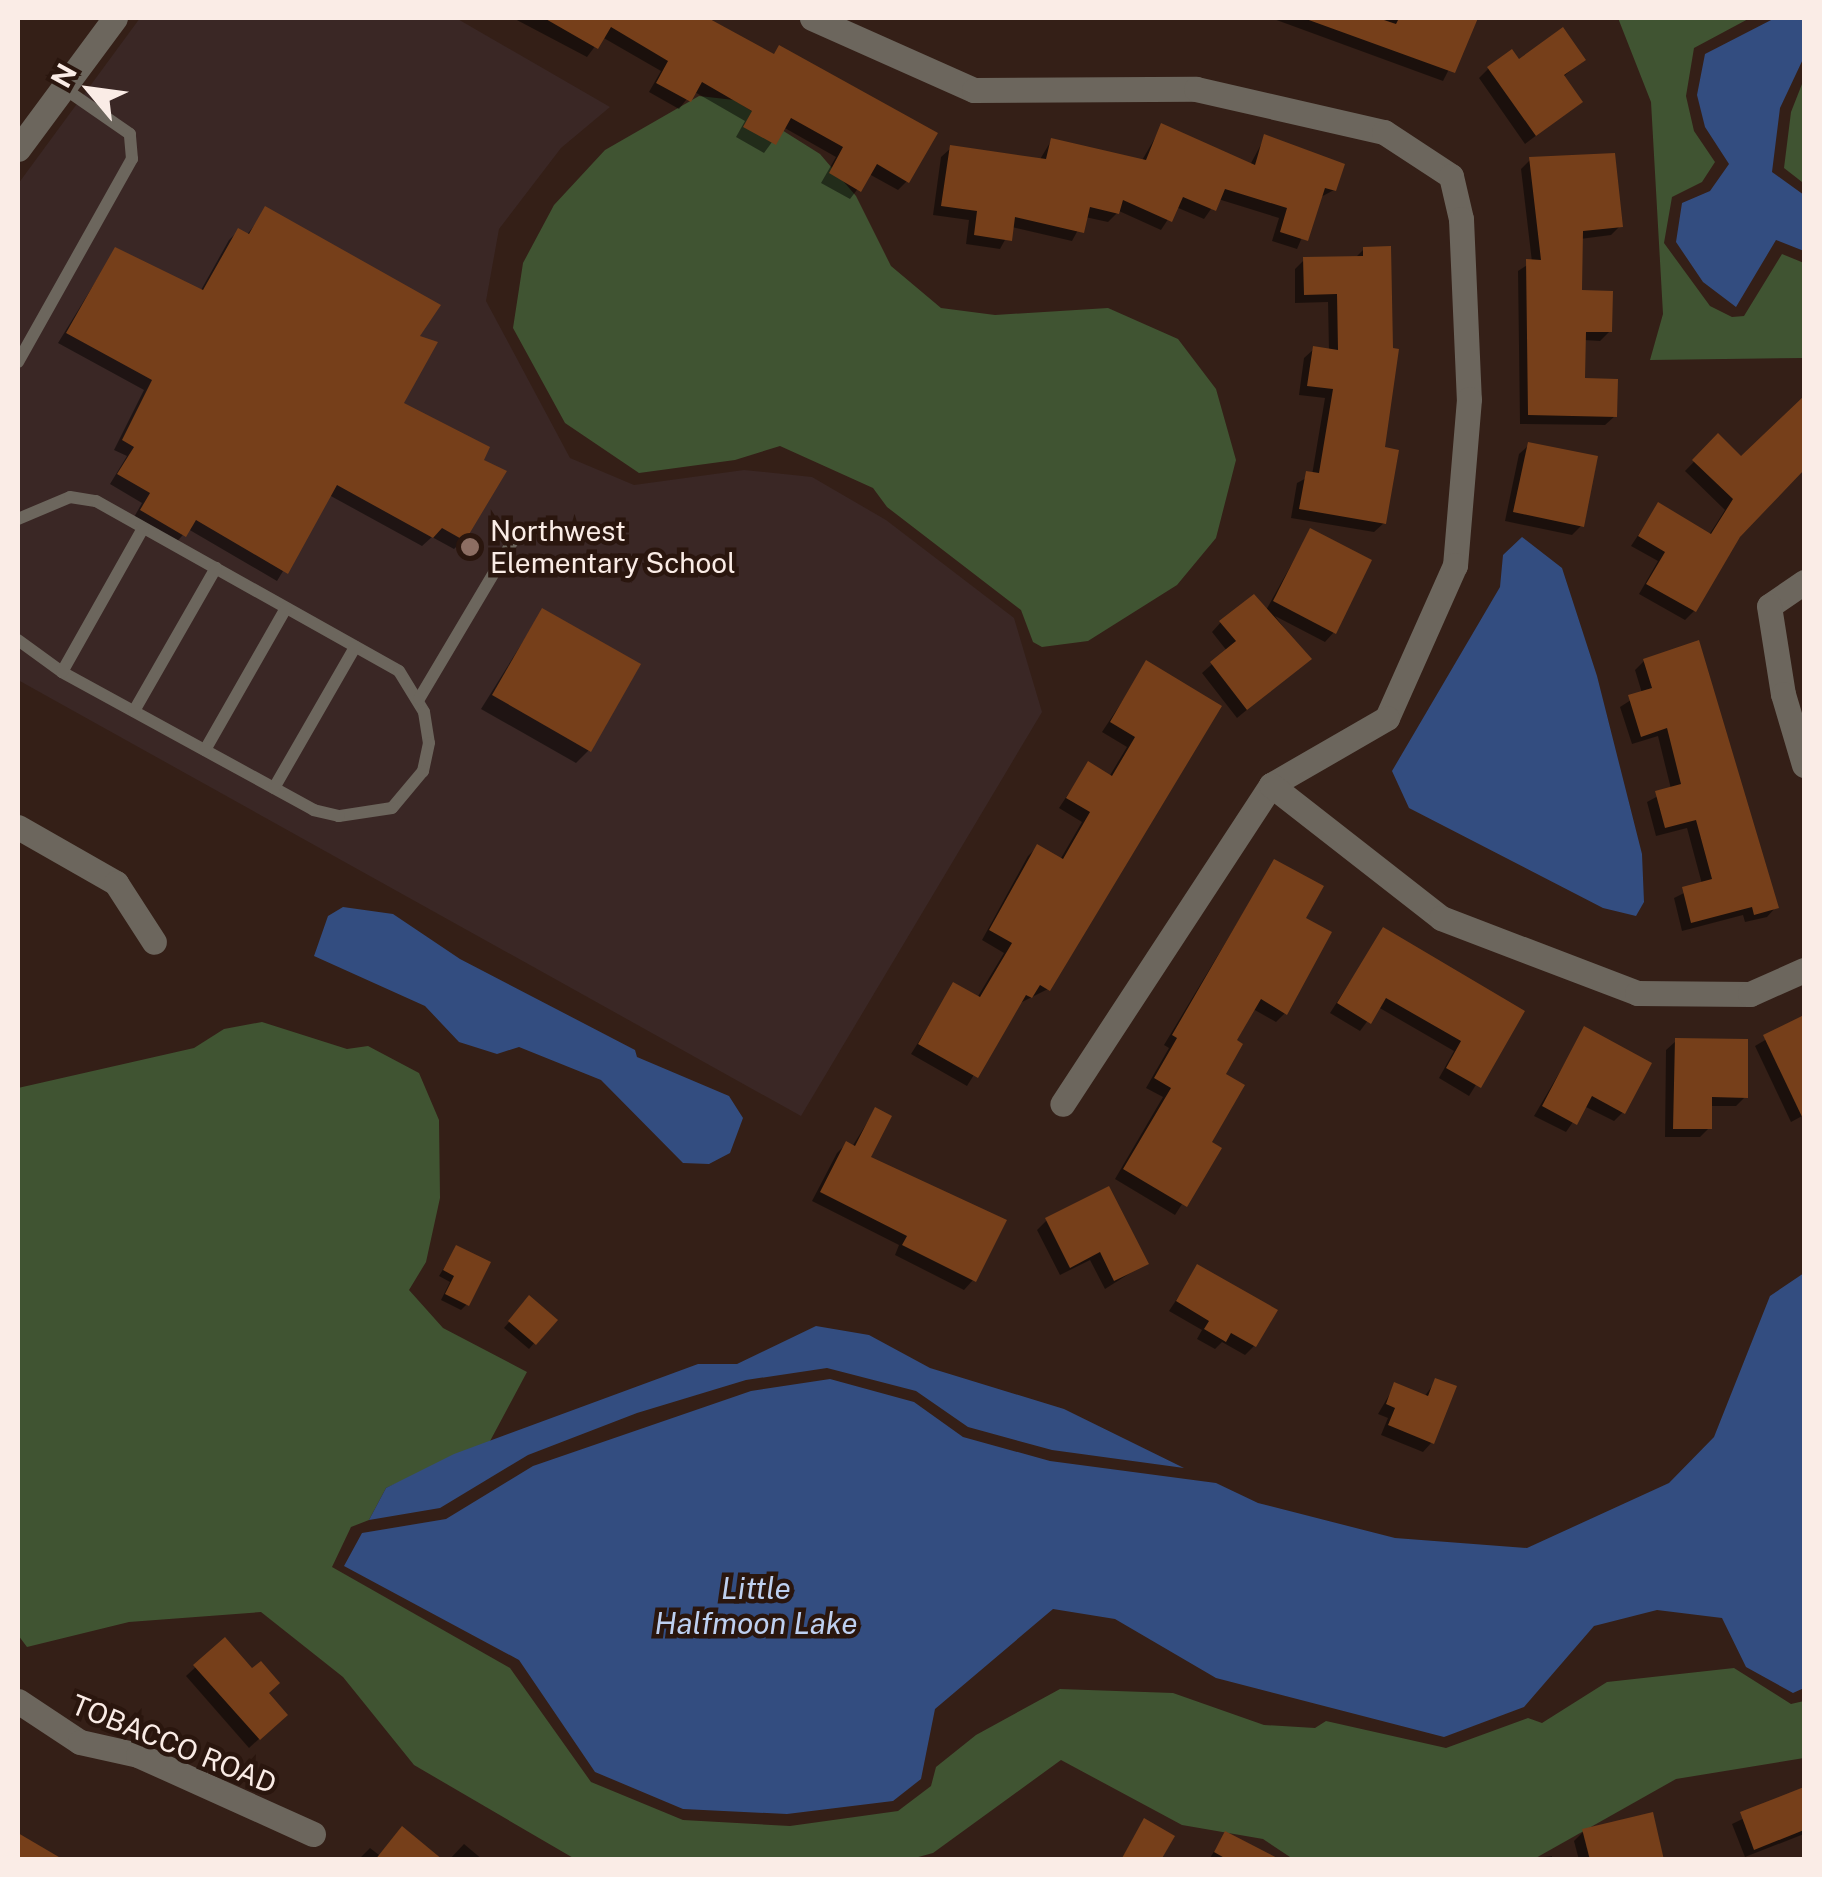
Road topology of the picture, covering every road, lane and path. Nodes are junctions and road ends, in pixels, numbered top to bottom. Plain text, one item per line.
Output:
1 (116, 18) edge
2 (812, 18) edge
3 (62, 87) junction
4 (18, 149) edge
5 (18, 362) edge
6 (18, 519) edge
7 (144, 528) junction
8 (520, 529) dead end
9 (216, 568) junction
10 (1804, 582) edge
11 (286, 608) junction
12 (18, 640) edge
13 (356, 646) junction
14 (62, 672) junction
15 (419, 700) junction
16 (134, 711) junction
17 (205, 750) junction
18 (1804, 765) edge
19 (1272, 785) junction
20 (274, 788) junction
21 (18, 827) edge
22 (154, 942) dead end
23 (1804, 970) edge
24 (1062, 1104) dead end
25 (18, 1701) edge
26 (313, 1834) dead end

1 - 3 street
2 - 19 street
3 - 4 street
3 - 5 lane
6 - 7 lane
7 - 9 lane
7 - 14 lane
8 - 15 lane
9 - 11 lane
9 - 16 lane
10 - 18 street
11 - 13 lane
11 - 17 lane
12 - 14 lane
13 - 15 lane
13 - 20 lane
14 - 16 lane
15 - 20 lane
16 - 17 lane
17 - 20 lane
19 - 23 street
19 - 24 street
21 - 22 street
25 - 26 street, TOBACCO ROAD

